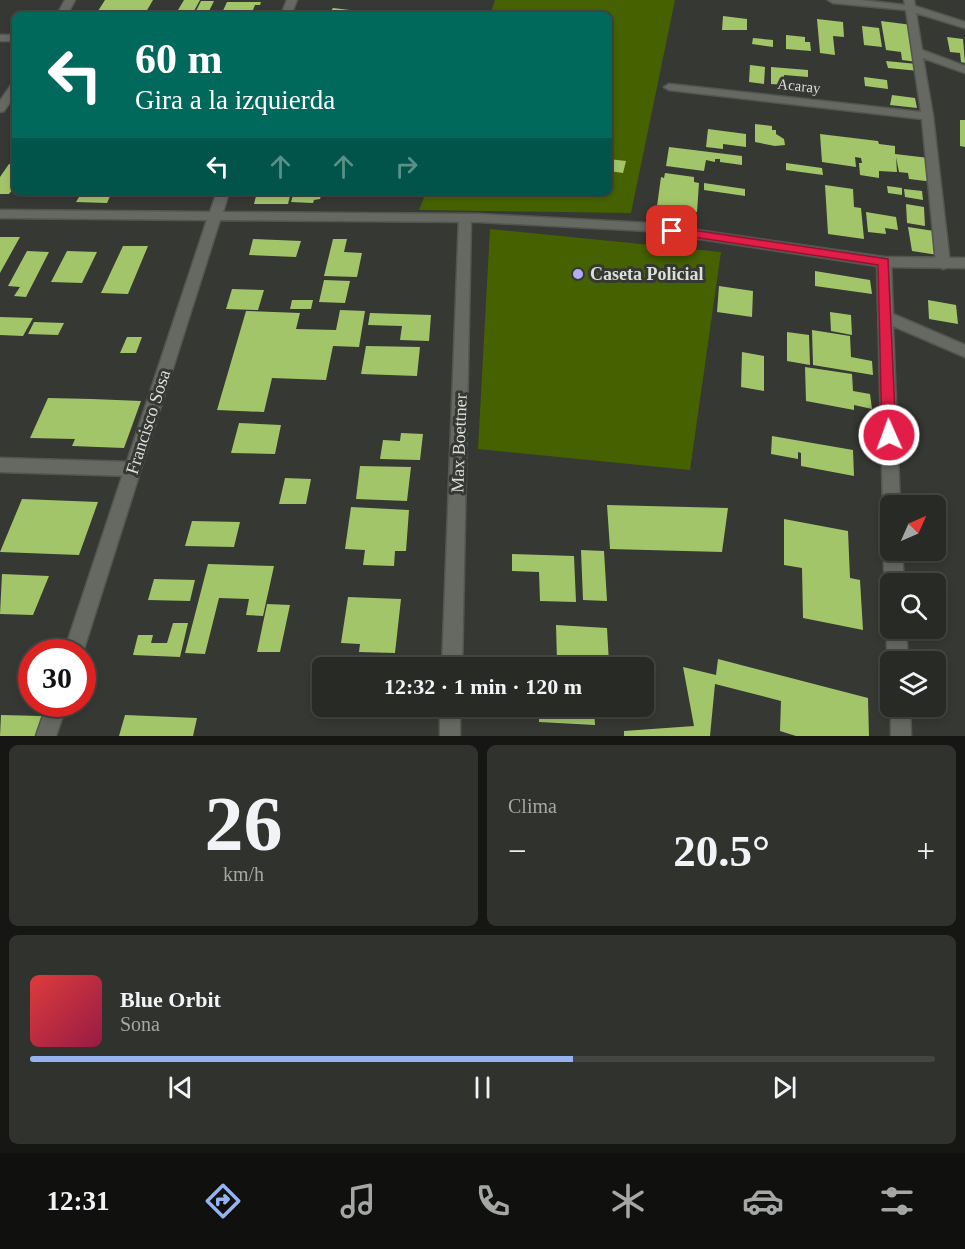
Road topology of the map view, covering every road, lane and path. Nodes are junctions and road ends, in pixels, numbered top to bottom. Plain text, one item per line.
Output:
1 (833, 0) edge
2 (910, 4) edge
3 (965, 25) edge
4 (917, 52) junction
5 (965, 70) edge
6 (669, 87) dead end
7 (12, 91) edge
8 (0, 109) edge
9 (927, 116) junction
10 (222, 195) edge
11 (0, 214) edge
12 (215, 214) junction
13 (465, 218) junction
14 (884, 262) junction
15 (965, 263) edge
16 (943, 264) junction
17 (884, 316) junction
18 (965, 351) edge
19 (0, 465) edge
20 (132, 469) junction
21 (892, 495) edge
22 (77, 639) edge
23 (452, 657) edge
24 (53, 717) edge
25 (450, 717) edge
26 (900, 717) edge
27 (46, 736) edge
28 (450, 736) edge
29 (901, 736) edge

1 - 2 street
2 - 3 street
2 - 4 street
4 - 5 street
4 - 9 street
6 - 9 street, Acaray
7 - 8 street
9 - 16 street
10 - 12 street, Francisco Sosa
11 - 12 street
12 - 13 street
12 - 20 street, Francisco Sosa
13 - 14 street
13 - 23 street, Max Boettner
14 - 16 street
14 - 17 street
15 - 16 street
17 - 18 street
17 - 21 street
19 - 20 street
20 - 22 street, Francisco Sosa
24 - 27 street
25 - 28 street
26 - 29 street

